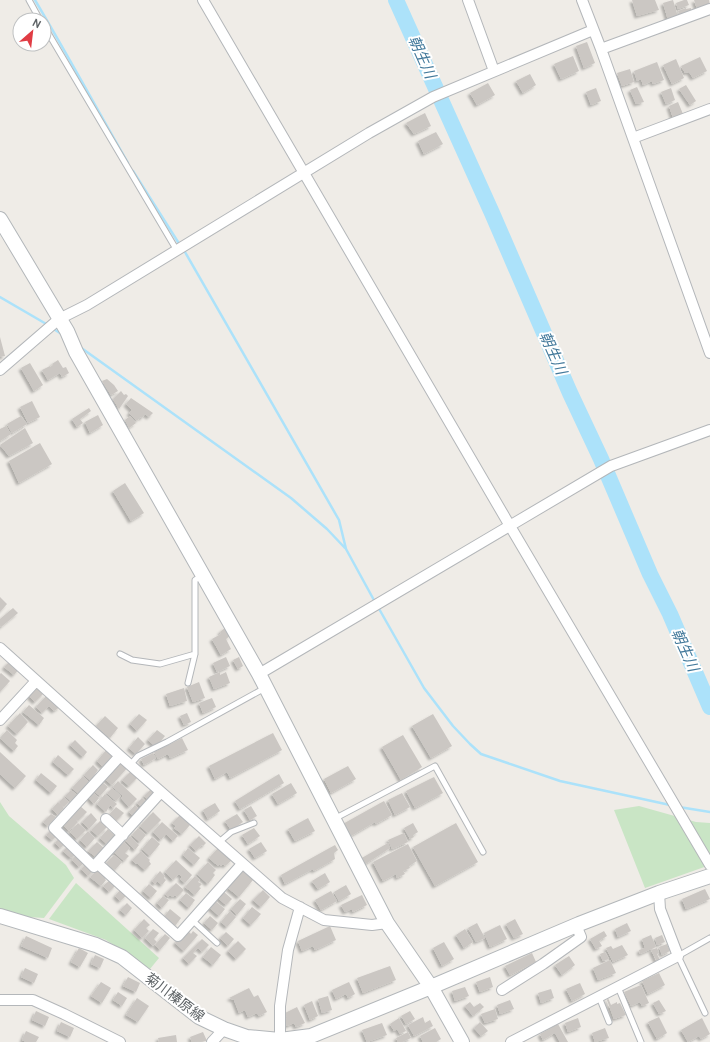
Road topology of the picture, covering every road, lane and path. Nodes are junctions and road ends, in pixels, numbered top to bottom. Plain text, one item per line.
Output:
1 (29, 0) edge
2 (203, 0) edge
3 (468, 0) edge
4 (582, 0) edge
5 (710, 9) edge
6 (36, 12) edge
7 (593, 30) junction
8 (52, 40) edge
9 (601, 49) junction
10 (494, 72) junction
11 (710, 109) edge
12 (633, 138) junction
13 (305, 173) junction
14 (0, 219) edge
15 (176, 250) junction
16 (57, 321) junction
17 (710, 353) edge
18 (0, 370) edge
19 (710, 430) edge
20 (510, 526) junction
21 (203, 575) junction
22 (0, 648) edge
23 (120, 654) dead end
24 (195, 654) junction
25 (259, 674) junction
26 (36, 681) junction
27 (188, 683) dead end
28 (266, 688) junction
29 (0, 720) edge
30 (120, 756) junction
31 (130, 765) junction
32 (161, 792) junction
33 (106, 819) dead end
34 (334, 819) junction
35 (254, 823) dead end
36 (123, 835) junction
37 (218, 843) junction
38 (484, 852) dead end
39 (97, 863) junction
40 (242, 864) junction
41 (710, 865) edge
42 (710, 876) edge
43 (659, 893) junction
44 (300, 907) junction
45 (0, 916) edge
46 (192, 920) junction
47 (387, 923) junction
48 (576, 925) junction
49 (710, 938) edge
50 (217, 943) dead end
51 (678, 956) junction
52 (431, 987) junction
53 (618, 988) junction
54 (502, 990) dead end
55 (599, 997) junction
56 (0, 1000) edge
57 (705, 1012) dead end
58 (609, 1022) dead end
59 (224, 1029) junction
60 (280, 1041) edge
61 (120, 1042) edge
62 (212, 1042) edge
63 (462, 1042) edge
64 (511, 1042) edge
65 (641, 1042) edge

1 - 6 lane
2 - 13 street
3 - 10 street
4 - 7 street
5 - 9 street
7 - 9 street
7 - 10 street
8 - 15 lane
9 - 12 street
10 - 13 street
11 - 12 street
12 - 17 street
13 - 15 street
13 - 20 street
14 - 16 street
15 - 16 street
16 - 18 street
16 - 21 street
19 - 20 street
20 - 25 street
20 - 41 street
21 - 24 lane
21 - 25 street
22 - 26 street
23 - 24 lane
24 - 27 lane
25 - 28 street
26 - 29 street
26 - 30 street
28 - 31 lane
28 - 34 street
30 - 31 street
30 - 39 street
31 - 32 street
32 - 36 street
32 - 37 street
33 - 36 street
34 - 38 lane
34 - 47 street
35 - 37 lane
36 - 39 street
37 - 40 street
39 - 46 street
40 - 44 street
40 - 46 street
42 - 43 street, 菊川榛原線
43 - 48 street, 菊川榛原線
43 - 51 street
44 - 47 street
44 - 60 street
45 - 59 street, 菊川榛原線
46 - 50 lane
47 - 52 street
48 - 52 street, 菊川榛原線
48 - 54 street
49 - 51 lane
51 - 53 street
51 - 57 lane
52 - 60 street, 菊川榛原線
52 - 63 street
53 - 55 street
53 - 65 lane
55 - 58 lane
55 - 64 street
56 - 61 street
59 - 60 street, 菊川榛原線
59 - 62 street

